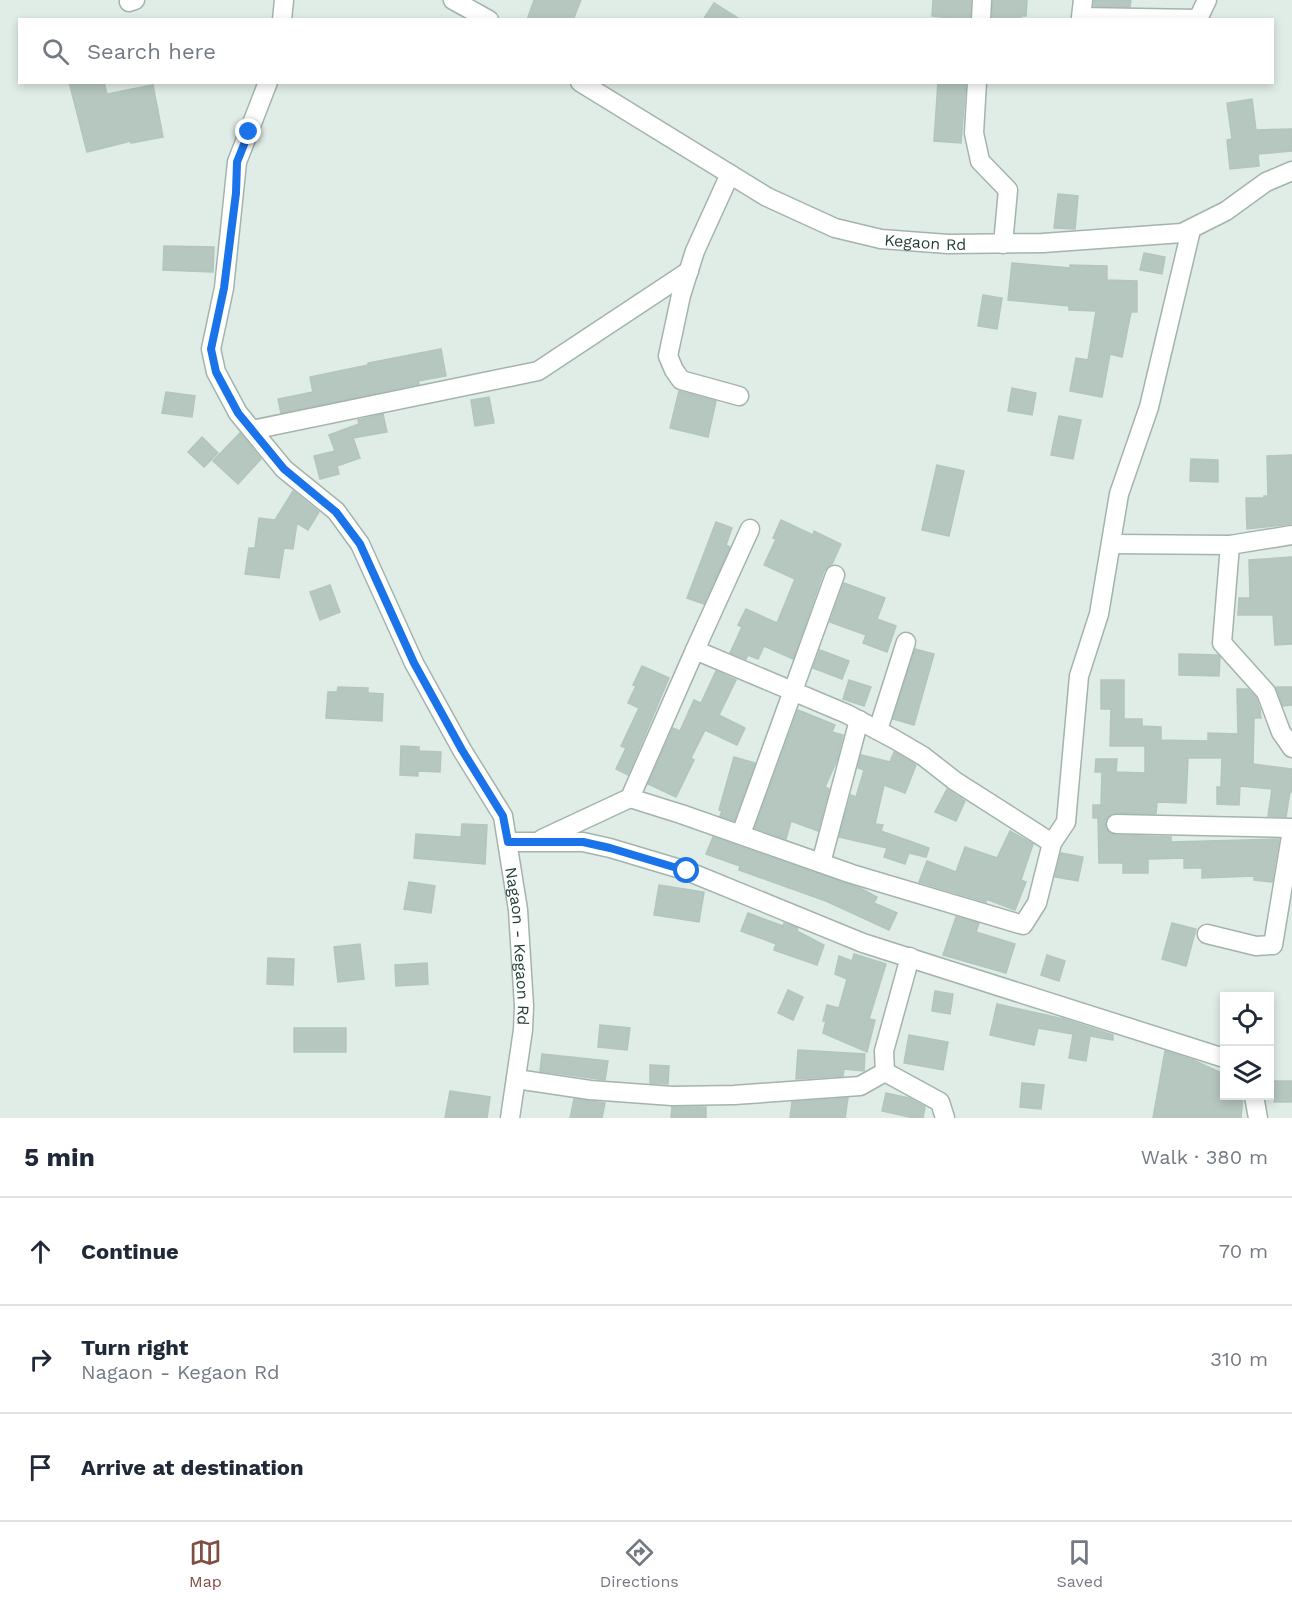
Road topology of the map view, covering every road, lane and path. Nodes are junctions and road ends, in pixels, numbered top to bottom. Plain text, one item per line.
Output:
1 (284, 0) edge
2 (453, 0) edge
3 (982, 0) edge
4 (1083, 0) edge
5 (1207, 0) edge
6 (282, 18) edge
7 (485, 18) edge
8 (981, 18) edge
9 (1140, 18) edge
10 (1198, 18) edge
11 (267, 84) edge
12 (582, 84) edge
13 (977, 84) edge
14 (1292, 171) edge
15 (730, 174) junction
16 (1191, 230) junction
17 (1003, 244) junction
18 (689, 271) junction
19 (739, 396) dead end
20 (252, 430) junction
21 (750, 529) dead end
22 (1292, 535) edge
23 (1112, 544) junction
24 (1230, 545) junction
25 (835, 575) dead end
26 (906, 642) dead end
27 (695, 651) junction
28 (793, 692) junction
29 (859, 720) junction
30 (1287, 729) edge
31 (878, 730) junction
32 (1292, 748) edge
33 (630, 798) junction
34 (1116, 824) dead end
35 (1292, 829) edge
36 (741, 834) junction
37 (537, 841) junction
38 (508, 842) junction
39 (1052, 843) junction
40 (821, 863) junction
41 (1207, 934) dead end
42 (910, 957) junction
43 (1220, 1057) edge
44 (885, 1072) junction
45 (516, 1079) junction
46 (1255, 1100) edge
47 (510, 1118) edge
48 (945, 1118) edge
49 (1258, 1118) edge

1 - 6 street
2 - 7 street
3 - 8 street
4 - 9 street
5 - 10 street
11 - 20 street, Nagaon - Kegaon Rd
12 - 15 street, Kegaon Rd
13 - 17 street
14 - 16 street, Kegaon Rd
15 - 17 street, Kegaon Rd
15 - 18 street
16 - 17 street, Kegaon Rd
16 - 23 street
18 - 19 street
18 - 20 street
20 - 38 street, Nagaon - Kegaon Rd
21 - 27 street
22 - 24 street
23 - 24 street
23 - 39 street
24 - 30 street
25 - 28 street
26 - 31 street
27 - 28 street
27 - 33 street
28 - 29 street
28 - 36 street
29 - 31 street
29 - 40 street
30 - 32 street
31 - 39 street
33 - 36 street
33 - 37 street
34 - 35 street
35 - 41 street
36 - 40 street
37 - 38 street
37 - 42 street
38 - 45 street, Nagaon - Kegaon Rd
39 - 40 street
42 - 43 street
42 - 44 street
44 - 45 street
44 - 48 street
45 - 47 street, Nagaon - Kegaon Rd
46 - 49 street

